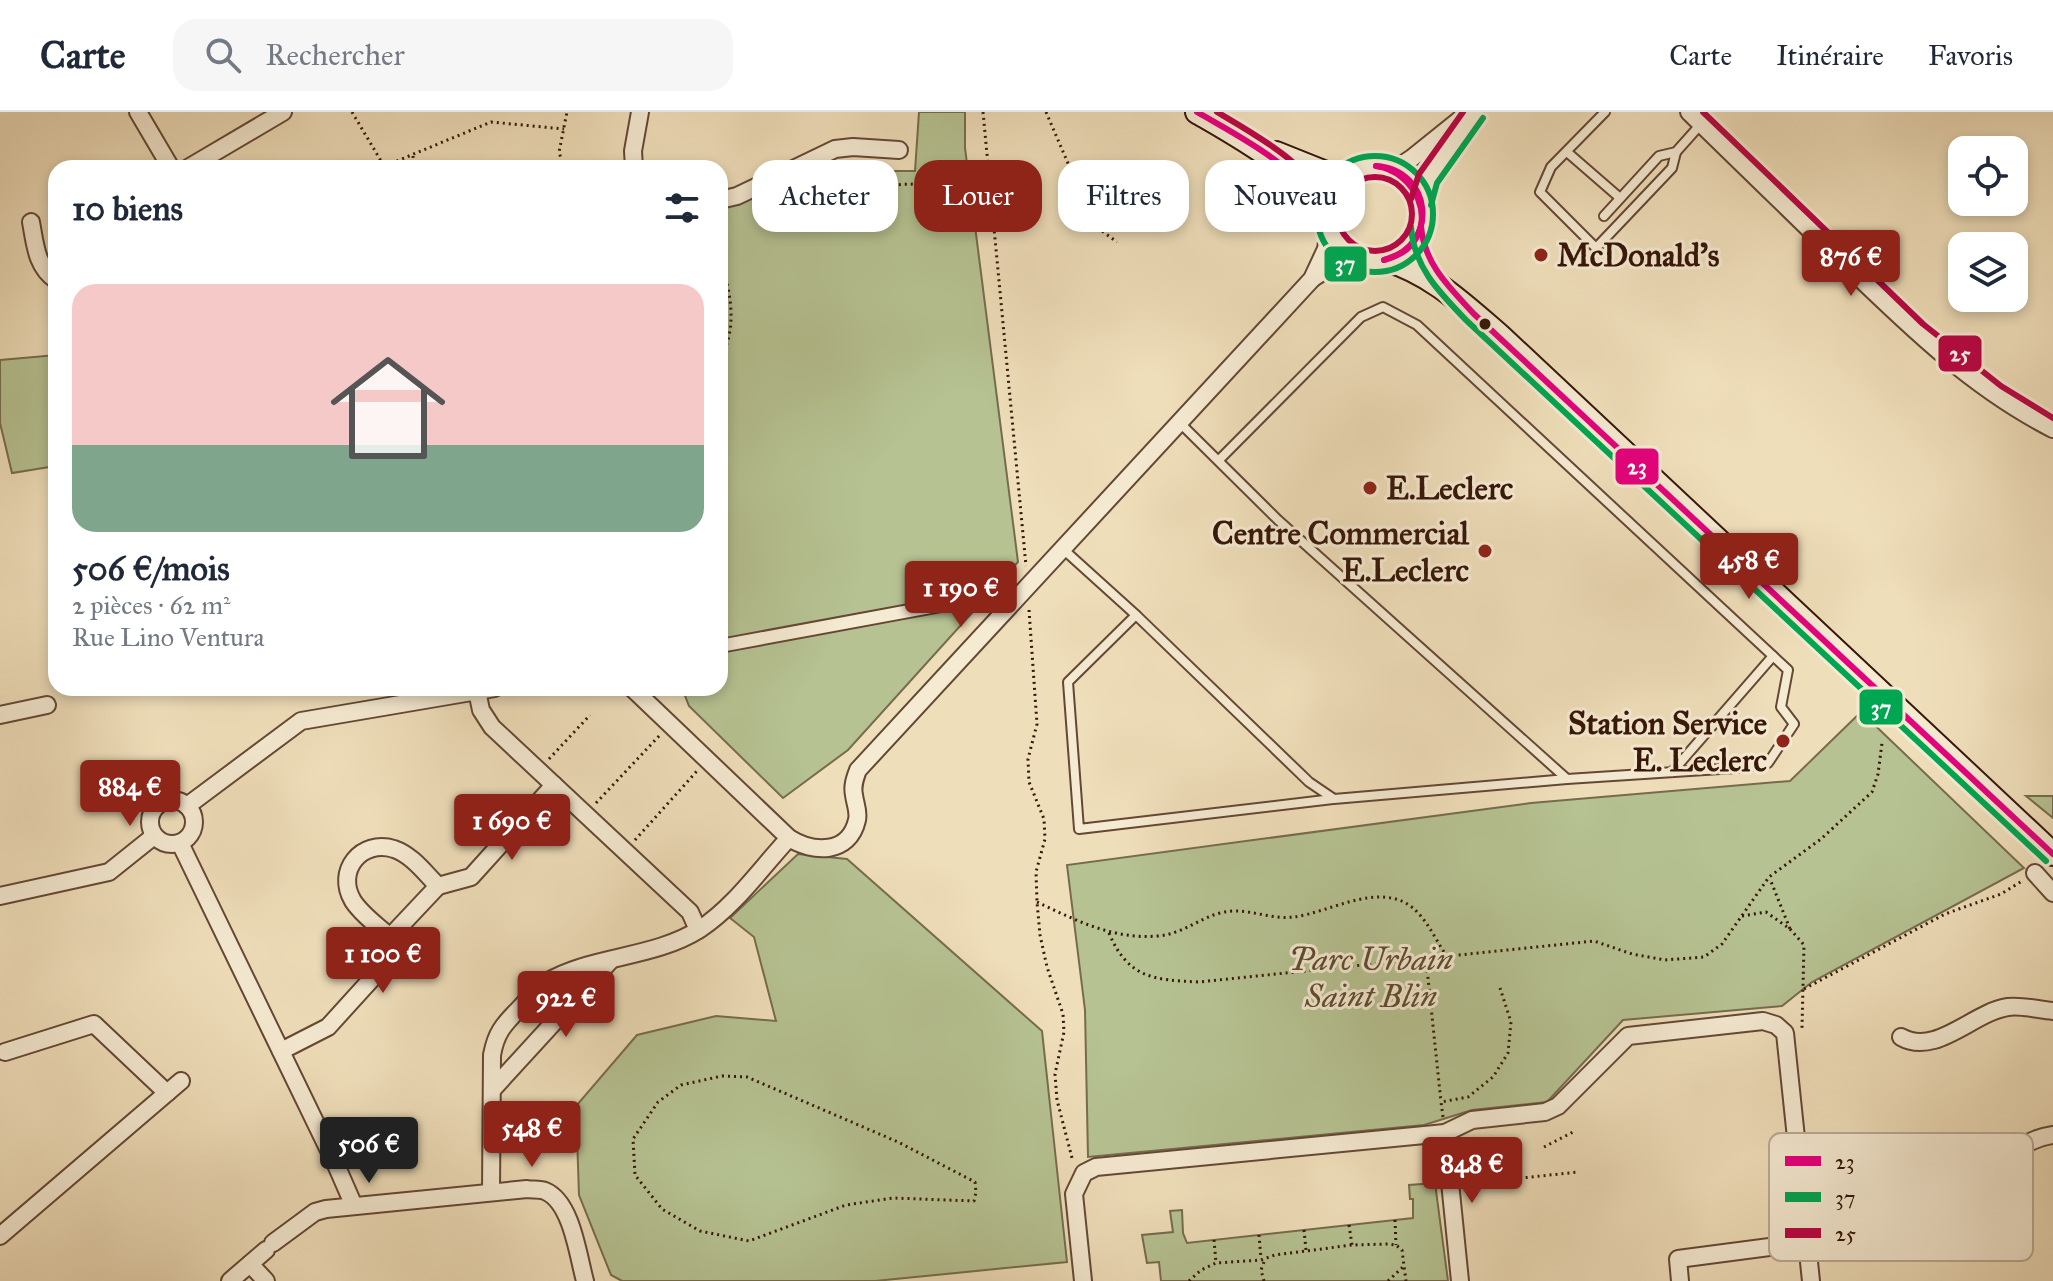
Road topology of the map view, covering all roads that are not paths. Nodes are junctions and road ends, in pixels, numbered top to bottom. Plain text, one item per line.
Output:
1 (138, 112) edge
2 (283, 112) edge
3 (640, 112) edge
4 (1197, 112) edge
5 (1472, 112) edge
6 (1605, 112) edge
7 (1695, 118) edge
8 (1255, 146) junction
9 (899, 150) dead end
10 (1567, 152) junction
11 (1676, 152) junction
12 (166, 160) edge
13 (202, 160) edge
14 (634, 160) edge
15 (1273, 160) edge
16 (1292, 160) edge
17 (1365, 166) edge
18 (1388, 168) junction
19 (728, 198) edge
20 (1620, 198) junction
21 (1421, 202) junction
22 (1604, 216) dead end
23 (31, 222) dead end
24 (1421, 226) junction
25 (1327, 232) edge
26 (1332, 232) edge
27 (1376, 261) junction
28 (48, 275) edge
29 (1312, 279) junction
30 (1474, 314) junction
31 (1180, 423) junction
32 (2053, 429) edge
33 (1219, 460) junction
34 (1062, 548) junction
35 (1011, 603) junction
36 (1136, 615) junction
37 (728, 645) edge
38 (1773, 656) junction
39 (448, 696) edge
40 (478, 696) edge
41 (640, 696) edge
42 (47, 705) dead end
43 (0, 715) edge
44 (1788, 733) dead end
45 (1778, 748) dead end
46 (1672, 772) junction
47 (1567, 779) junction
48 (554, 785) junction
49 (1334, 799) junction
50 (187, 806) junction
51 (154, 836) junction
52 (789, 838) junction
53 (180, 843) junction
54 (2053, 854) edge
55 (2035, 873) road end
56 (438, 886) junction
57 (2053, 893) edge
58 (0, 896) edge
59 (698, 930) junction
60 (390, 937) junction
61 (610, 960) junction
62 (2053, 1011) edge
63 (1901, 1037) dead end
64 (281, 1051) junction
65 (5, 1052) dead end
66 (181, 1081) dead end
67 (492, 1090) junction
68 (167, 1093) junction
69 (1445, 1133) junction
70 (1797, 1133) edge
71 (2053, 1135) edge
72 (2033, 1138) edge
73 (491, 1192) junction
74 (354, 1206) junction
75 (0, 1236) edge
76 (1769, 1247) edge
77 (1809, 1261) edge
78 (250, 1264) junction
79 (230, 1281) edge
80 (266, 1281) edge
81 (585, 1281) edge
82 (1083, 1281) edge
83 (1460, 1281) edge
84 (1680, 1281) edge
85 (1811, 1281) edge

1 - 12 street
2 - 13 street
3 - 14 street
4 - 8 main road
5 - 18 street
5 - 21 street
6 - 10 lane
7 - 11 lane
7 - 32 street
8 - 15 main road
8 - 16 main road
9 - 19 street
10 - 11 lane
10 - 20 lane
11 - 20 lane
17 - 18 main road
18 - 21 main road
20 - 22 lane
21 - 24 main road
23 - 28 street
24 - 27 main road
24 - 30 main road
25 - 29 street
26 - 27 main road
27 - 29 street
27 - 30 main road
29 - 31 street
30 - 54 main road
31 - 33 lane
31 - 34 street
33 - 38 lane
33 - 47 lane
34 - 35 street
34 - 36 lane
35 - 37 street
35 - 52 street
36 - 49 lane
36 - 49 lane
38 - 44 lane
38 - 46 lane
39 - 50 street
40 - 48 street
41 - 52 street
42 - 43 street
45 - 46 lane
46 - 47 lane
47 - 49 lane
48 - 56 street
48 - 59 street
50 - 51 street
50 - 53 street
51 - 53 street
51 - 58 street
52 - 59 street
53 - 64 street
55 - 57 street
56 - 60 street
56 - 60 street
59 - 61 street
60 - 64 street
61 - 67 street
61 - 67 street
62 - 63 street
64 - 74 street
65 - 68 street
66 - 68 street
67 - 73 street
68 - 75 street
69 - 70 street
69 - 82 street
69 - 83 street
71 - 72 street
73 - 74 street
73 - 81 street
74 - 78 street
76 - 84 street
77 - 85 street
78 - 79 street
78 - 80 street

